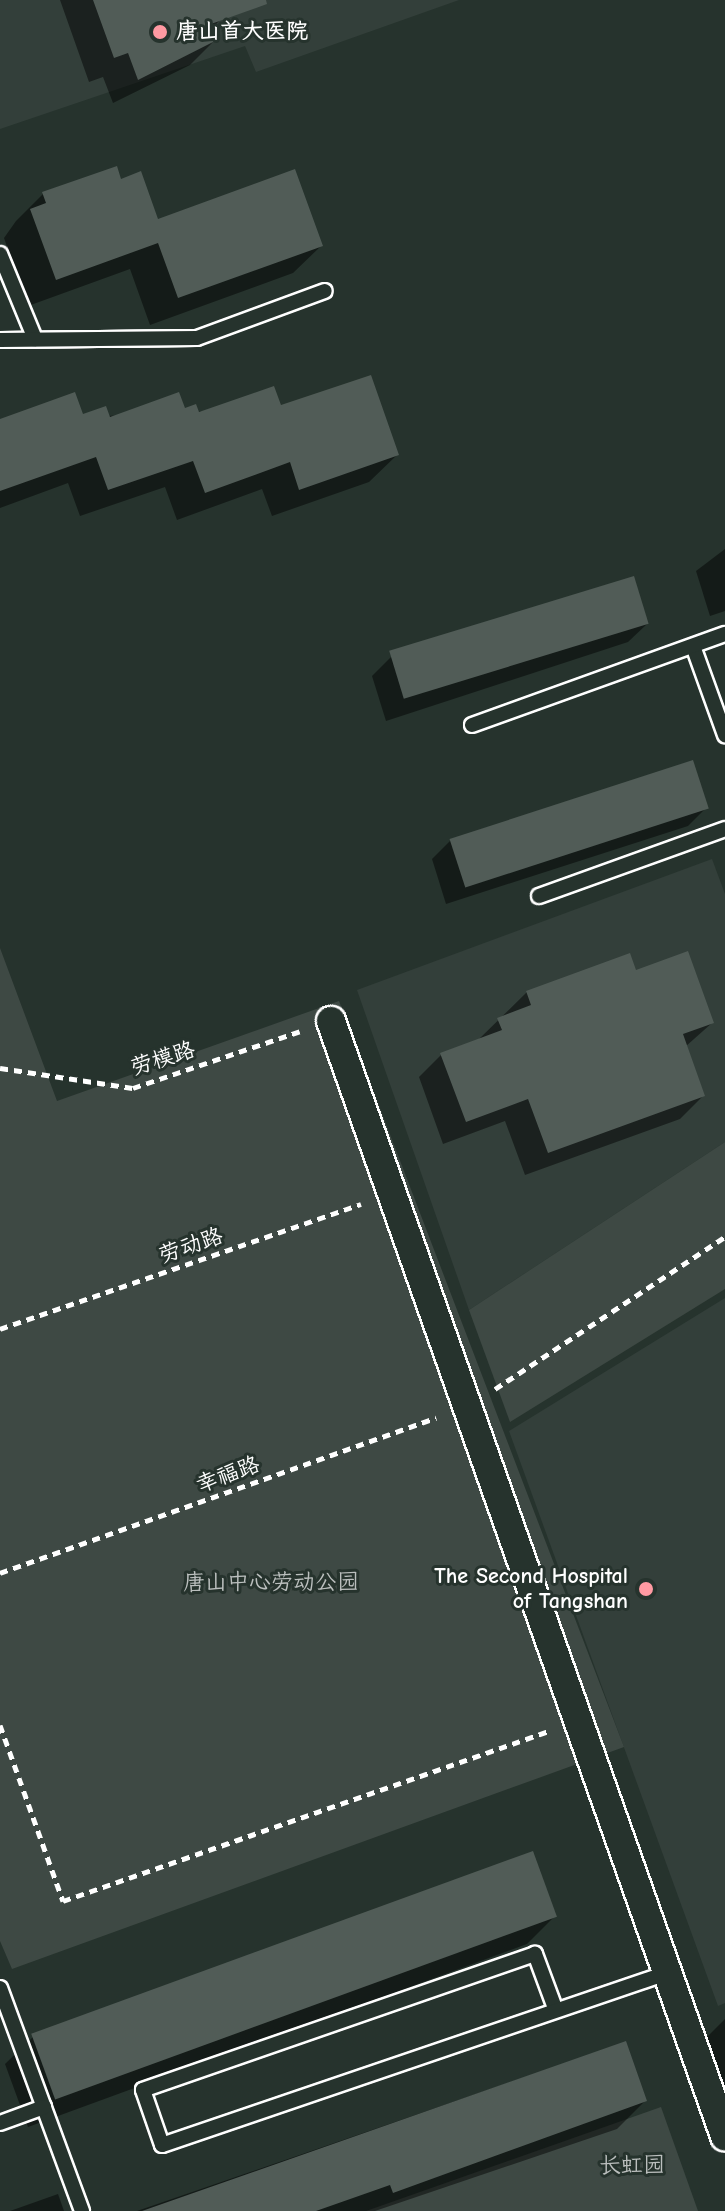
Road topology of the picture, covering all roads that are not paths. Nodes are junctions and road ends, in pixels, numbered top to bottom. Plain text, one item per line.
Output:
1 (0, 255) edge
2 (325, 291) dead end
3 (35, 339) junction
4 (0, 340) edge
5 (725, 634) edge
6 (693, 646) junction
7 (472, 725) dead end
8 (725, 735) edge
9 (725, 829) edge
10 (539, 896) dead end
11 (331, 1021) road end
12 (667, 1973) junction
13 (0, 1988) edge
14 (555, 2008) junction
15 (44, 2107) junction
16 (0, 2123) edge
17 (725, 2136) edge
18 (82, 2211) edge

1 - 3 lane
2 - 3 lane
3 - 4 lane
5 - 6 lane
6 - 7 lane
6 - 8 lane
9 - 10 lane
11 - 12 street
12 - 14 lane
12 - 17 street
13 - 15 lane
14 - 14 lane
15 - 16 lane
15 - 18 lane

